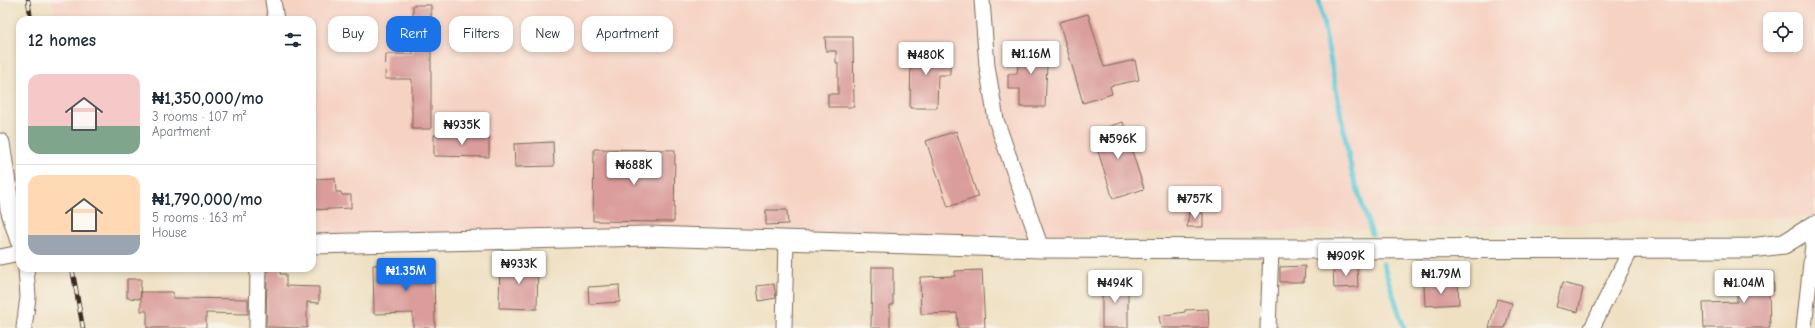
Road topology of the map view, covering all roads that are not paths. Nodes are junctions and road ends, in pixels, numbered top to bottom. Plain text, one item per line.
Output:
1 (273, 0) edge
2 (982, 0) edge
3 (275, 16) edge
4 (0, 142) edge
5 (1815, 226) edge
6 (16, 228) edge
7 (786, 240) junction
8 (316, 244) edge
9 (1632, 247) junction
10 (1041, 248) junction
11 (1271, 249) junction
12 (16, 254) edge
13 (0, 257) edge
14 (26, 272) edge
15 (258, 272) edge
16 (24, 328) edge
17 (257, 328) edge
18 (784, 328) edge
19 (1268, 328) edge
20 (1592, 328) edge
21 (1804, 328) edge

1 - 3 street
2 - 10 street
4 - 6 street
5 - 9 street
5 - 21 street
7 - 8 street
7 - 10 street
7 - 18 street
9 - 11 street
9 - 20 street
10 - 11 street
11 - 19 street
12 - 13 street
14 - 16 street
15 - 17 street

